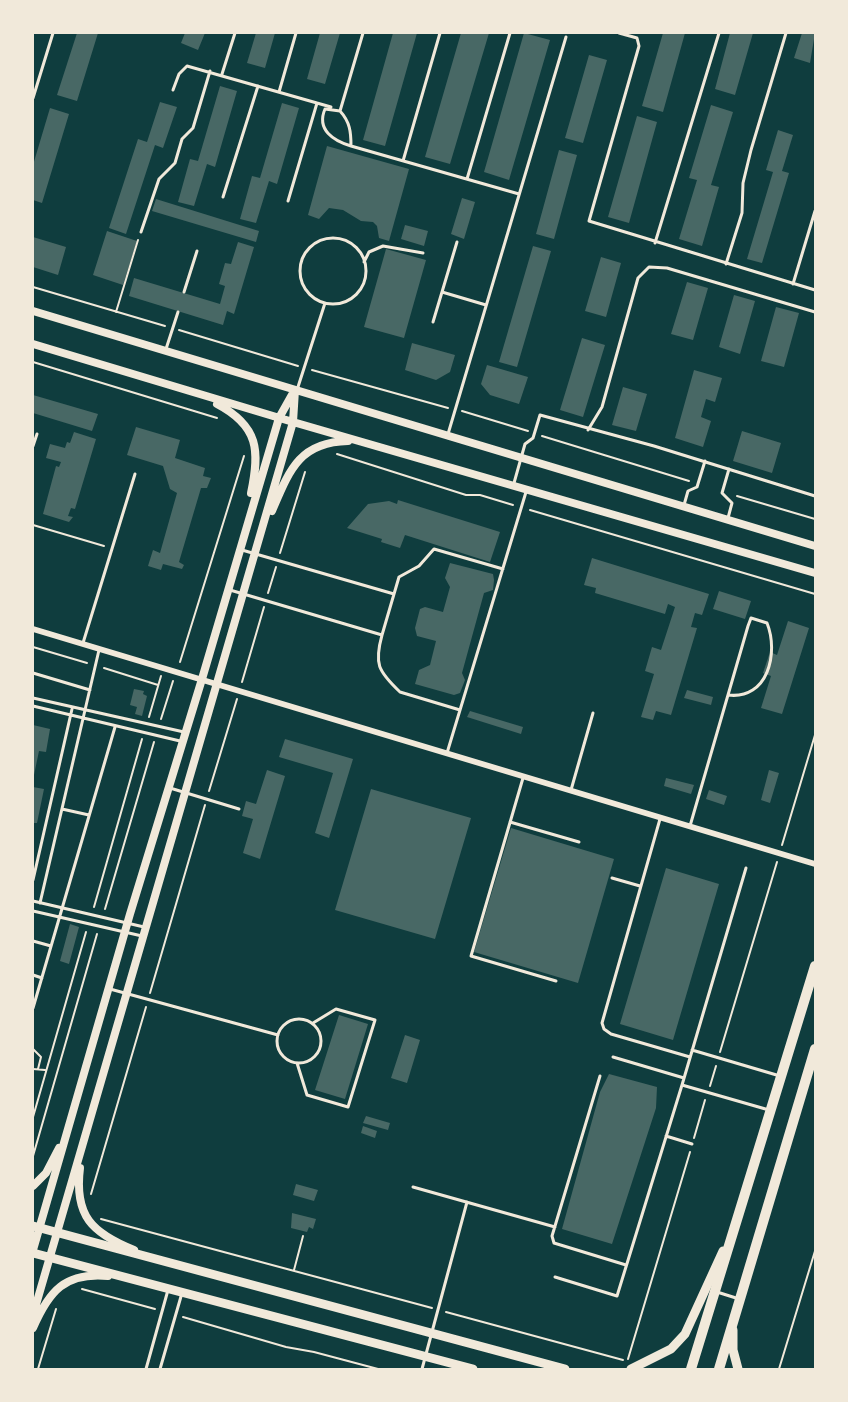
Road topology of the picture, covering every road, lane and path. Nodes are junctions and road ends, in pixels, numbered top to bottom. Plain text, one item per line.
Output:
1 (53, 33) edge
2 (235, 33) edge
3 (296, 33) edge
4 (363, 33) edge
5 (440, 33) edge
6 (510, 33) edge
7 (619, 33) edge
8 (639, 33) edge
9 (719, 33) edge
10 (786, 33) edge
11 (566, 37) dead end
12 (637, 38) junction
13 (210, 71) junction
14 (222, 75) junction
15 (258, 86) junction
16 (173, 90) dead end
17 (279, 92) junction
18 (33, 98) edge
19 (317, 103) junction
20 (332, 108) junction
21 (340, 111) junction
22 (351, 146) junction
23 (403, 161) junction
24 (467, 179) junction
25 (519, 194) junction
26 (223, 197) dead end
27 (288, 201) dead end
28 (815, 211) edge
29 (141, 232) joint
30 (457, 242) dead end
31 (655, 243) junction
32 (197, 251) dead end
33 (423, 253) dead end
34 (364, 262) junction
35 (726, 264) junction
36 (793, 284) junction
37 (33, 287) edge
38 (815, 290) edge
39 (184, 292) dead end
40 (442, 292) junction
41 (325, 303) junction
42 (486, 305) junction
43 (33, 311) edge
44 (116, 312) junction
45 (178, 312) dead end
46 (815, 312) edge
47 (433, 322) dead end
48 (173, 328) junction
49 (33, 344) edge
50 (166, 351) junction
51 (33, 362) edge
52 (305, 368) junction
53 (296, 390) junction
54 (198, 394) junction
55 (455, 410) junction
56 (279, 418) junction
57 (226, 420) dead end
58 (293, 422) junction
59 (588, 430) junction
60 (534, 433) junction
61 (37, 434) dead end
62 (447, 436) junction
63 (253, 438) junction
64 (357, 441) junction
65 (33, 446) edge
66 (316, 447) junction
67 (307, 452) junction
68 (521, 458) junction
69 (705, 461) junction
70 (729, 468) junction
71 (135, 474) dead end
72 (698, 484) junction
73 (513, 487) junction
74 (526, 490) junction
75 (723, 491) junction
76 (815, 496) edge
77 (521, 507) junction
78 (683, 507) junction
79 (815, 519) edge
80 (727, 520) junction
81 (33, 525) edge
82 (241, 546) junction
83 (815, 546) edge
84 (112, 548) junction
85 (256, 551) junction
86 (278, 561) junction
87 (502, 569) junction
88 (815, 573) edge
89 (228, 590) junction
90 (243, 594) junction
91 (394, 594) junction
92 (815, 594) edge
93 (266, 601) junction
94 (33, 629) edge
95 (382, 635) junction
96 (83, 643) junction
97 (99, 648) junction
98 (163, 667) junction
99 (176, 671) junction
100 (33, 673) edge
101 (202, 679) junction
102 (218, 684) junction
103 (90, 690) junction
104 (239, 690) junction
105 (728, 694) junction
106 (33, 698) edge
107 (33, 706) edge
108 (72, 709) junction
109 (460, 710) junction
110 (84, 711) junction
111 (593, 713) dead end
112 (70, 716) junction
113 (82, 720) junction
114 (147, 724) junction
115 (115, 727) junction
116 (158, 727) junction
117 (144, 733) junction
118 (156, 735) junction
119 (184, 737) junction
120 (447, 753) junction
121 (524, 776) junction
122 (169, 788) junction
123 (571, 790) junction
124 (185, 793) junction
125 (207, 799) junction
126 (62, 809) junction
127 (239, 809) dead end
128 (89, 815) junction
129 (660, 817) junction
130 (510, 822) junction
131 (690, 826) junction
132 (579, 842) dead end
133 (815, 864) edge
134 (746, 868) dead end
135 (612, 878) dead end
136 (33, 880) edge
137 (640, 886) junction
138 (33, 901) edge
139 (40, 903) junction
140 (62, 908) junction
141 (33, 911) edge
142 (92, 914) junction
143 (103, 916) junction
144 (60, 917) junction
145 (89, 923) junction
146 (100, 925) junction
147 (126, 927) junction
148 (143, 931) junction
149 (33, 941) edge
150 (51, 946) junction
151 (815, 966) edge
152 (33, 975) edge
153 (42, 978) junction
154 (556, 981) dead end
155 (108, 988) junction
156 (125, 993) junction
157 (148, 999) junction
158 (33, 1008) edge
159 (313, 1023) junction
160 (278, 1035) junction
161 (815, 1048) edge
162 (33, 1049) edge
163 (692, 1050) junction
164 (613, 1057) dead end
165 (690, 1057) junction
166 (813, 1062) edge
167 (297, 1064) junction
168 (33, 1069) edge
169 (38, 1069) junction
170 (46, 1071) junction
171 (600, 1076) dead end
172 (781, 1076) junction
173 (684, 1078) junction
174 (682, 1085) junction
175 (771, 1110) junction
176 (33, 1117) edge
177 (66, 1135) junction
178 (666, 1136) junction
179 (84, 1139) junction
180 (692, 1144) dead end
181 (33, 1154) edge
182 (33, 1186) edge
183 (413, 1187) dead end
184 (467, 1203) junction
185 (86, 1214) junction
186 (735, 1225) junction
187 (37, 1227) edge
188 (555, 1227) junction
189 (57, 1233) junction
190 (303, 1236) dead end
191 (33, 1251) edge
192 (815, 1251) edge
193 (50, 1257) junction
194 (165, 1262) junction
195 (626, 1265) junction
196 (293, 1271) junction
197 (555, 1277) dead end
198 (128, 1278) junction
199 (63, 1284) junction
200 (169, 1289) junction
201 (715, 1291) junction
202 (183, 1292) junction
203 (740, 1299) junction
204 (57, 1305) dead end
205 (438, 1310) junction
206 (162, 1311) junction
207 (33, 1315) edge
208 (176, 1315) junction
209 (734, 1319) junction
210 (33, 1328) edge
211 (432, 1333) junction
212 (425, 1356) junction
213 (640, 1365) junction
214 (38, 1369) edge
215 (146, 1369) edge
216 (160, 1369) edge
217 (378, 1369) edge
218 (422, 1369) edge
219 (473, 1369) edge
220 (565, 1369) edge
221 (631, 1369) edge
222 (691, 1369) edge
223 (719, 1369) edge
224 (738, 1369) edge
225 (779, 1369) edge

1 - 18 lane
2 - 14 lane
3 - 17 lane
4 - 21 lane
5 - 23 lane
6 - 24 lane
7 - 12 lane
8 - 12 lane
9 - 31 lane
10 - 35 lane
11 - 25 lane
12 - 31 lane
13 - 14 lane
13 - 16 lane
13 - 29 lane
14 - 15 lane
15 - 17 lane
15 - 26 lane
17 - 19 lane
19 - 20 lane
19 - 27 lane
20 - 21 lane
20 - 22 lane
21 - 22 lane
22 - 23 lane
23 - 24 lane
24 - 25 lane
25 - 42 lane
28 - 36 lane
29 - 44 path
30 - 40 lane
31 - 35 lane
32 - 39 lane
33 - 34 lane
34 - 41 lane
34 - 41 lane
35 - 36 lane
36 - 38 lane
37 - 44 path
40 - 42 lane
40 - 47 lane
41 - 52 lane
42 - 55 lane
43 - 50 street
44 - 48 path
45 - 48 lane
46 - 59 lane
48 - 50 lane
48 - 52 path
49 - 54 street
50 - 53 street
51 - 57 path
52 - 53 lane
52 - 55 path
53 - 56 street
53 - 58 street
53 - 62 street
54 - 56 street
54 - 63 street
55 - 60 path
55 - 62 lane
56 - 58 street
56 - 82 street
58 - 64 street
58 - 85 street
59 - 60 lane
59 - 69 lane
60 - 68 lane
60 - 72 path
61 - 65 lane
62 - 68 street
63 - 82 street
63 - 99 path
64 - 66 street
64 - 73 street
66 - 67 street
66 - 77 path
67 - 85 street
67 - 86 path
68 - 73 lane
68 - 78 street
69 - 70 lane
69 - 72 lane
70 - 75 lane
70 - 76 lane
71 - 84 lane
72 - 78 lane
73 - 74 street
74 - 77 lane
74 - 88 street
75 - 79 path
75 - 80 lane
77 - 87 lane
77 - 92 path
78 - 80 street
80 - 83 street
81 - 84 path
82 - 85 lane
82 - 89 street
84 - 96 lane
85 - 86 lane
85 - 90 street
86 - 91 lane
86 - 93 path
87 - 91 lane
87 - 109 lane
89 - 90 lane
89 - 101 street
90 - 93 lane
90 - 102 street
91 - 95 lane
93 - 95 lane
93 - 104 path
94 - 96 street
95 - 109 lane
96 - 97 street
97 - 98 street
97 - 103 lane
98 - 99 street
98 - 114 path
99 - 101 street
99 - 116 path
100 - 103 lane
101 - 102 street
101 - 119 street
102 - 104 street
102 - 124 street
103 - 110 lane
104 - 120 street
104 - 125 path
105 - 105 lane
105 - 131 lane
106 - 108 lane
107 - 112 lane
108 - 110 lane
108 - 112 lane
109 - 120 lane
110 - 113 lane
110 - 114 lane
111 - 123 lane
112 - 113 lane
112 - 136 lane
113 - 115 lane
113 - 126 lane
114 - 116 lane
115 - 117 lane
115 - 128 lane
116 - 119 lane
117 - 118 lane
117 - 142 path
118 - 119 lane
118 - 143 path
119 - 122 street
120 - 121 street
121 - 123 street
121 - 130 lane
122 - 124 lane
122 - 147 street
123 - 129 street
124 - 125 lane
124 - 148 street
125 - 127 lane
125 - 157 path
126 - 128 lane
126 - 139 lane
128 - 140 lane
129 - 131 street
129 - 137 lane
130 - 132 lane
130 - 154 lane
131 - 133 street
134 - 163 lane
135 - 137 lane
137 - 165 lane
138 - 139 lane
139 - 140 lane
140 - 142 lane
140 - 144 lane
141 - 144 lane
142 - 143 lane
143 - 147 lane
144 - 145 lane
144 - 150 lane
145 - 146 lane
145 - 170 path
146 - 147 lane
146 - 181 path
147 - 148 lane
147 - 148 lane
147 - 155 street
148 - 156 street
149 - 150 lane
150 - 153 lane
151 - 172 main road
152 - 153 lane
153 - 158 lane
155 - 156 lane
155 - 177 street
156 - 157 lane
156 - 179 street
157 - 160 lane
157 - 185 path
159 - 160 lane
159 - 167 lane
159 - 167 lane
160 - 167 lane
161 - 166 main road
162 - 169 path
163 - 165 lane
163 - 172 lane
164 - 173 lane
165 - 173 lane
166 - 203 main road
168 - 169 path
169 - 170 path
170 - 176 path
171 - 188 lane
172 - 175 main road
173 - 174 lane
174 - 175 lane
174 - 178 lane
175 - 186 main road
177 - 182 street
177 - 187 street
178 - 180 lane
178 - 195 lane
179 - 185 street
179 - 189 street
183 - 184 lane
184 - 188 lane
184 - 205 lane
185 - 194 street
185 - 196 path
186 - 201 main road
186 - 213 main road
187 - 189 main road
187 - 191 street
188 - 195 lane
189 - 193 street
189 - 194 main road
190 - 196 path
191 - 193 main road
192 - 225 path
193 - 198 main road
193 - 207 street
194 - 211 main road
195 - 197 lane
196 - 205 path
198 - 199 street
198 - 200 main road
199 - 206 path
199 - 210 street
200 - 202 main road
200 - 206 lane
201 - 203 lane
201 - 222 main road
202 - 208 lane
202 - 212 main road
203 - 209 main road
204 - 214 path
205 - 211 lane
205 - 213 path
206 - 215 lane
208 - 216 lane
208 - 217 path
209 - 223 main road
209 - 224 main road
211 - 212 lane
211 - 220 main road
212 - 218 lane
212 - 219 main road
213 - 221 main road

